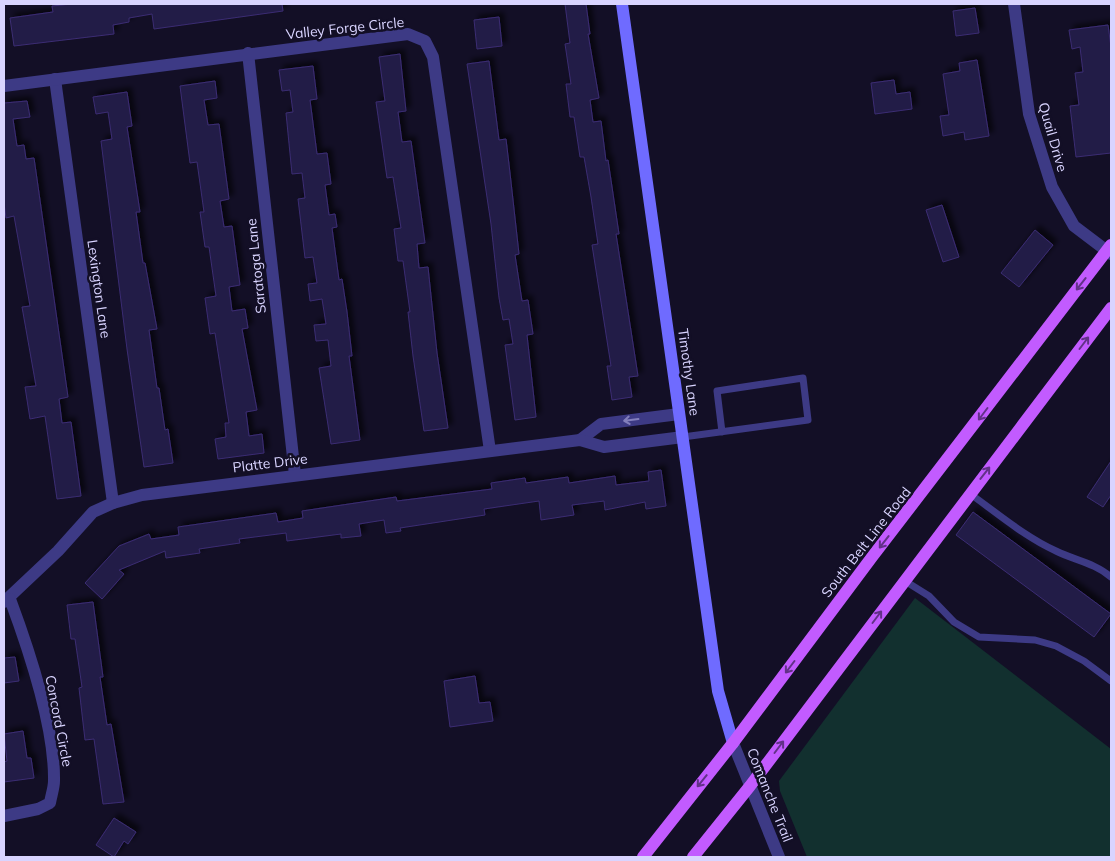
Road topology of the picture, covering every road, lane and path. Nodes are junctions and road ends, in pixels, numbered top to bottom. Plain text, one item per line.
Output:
1 (622, 4) edge
2 (1014, 4) edge
3 (248, 53) junction
4 (55, 79) junction
5 (4, 86) edge
6 (1110, 250) edge
7 (1111, 308) edge
8 (680, 414) junction
9 (722, 432) junction
10 (683, 437) junction
11 (580, 440) junction
12 (490, 451) junction
13 (295, 475) junction
14 (969, 493) junction
15 (113, 502) junction
16 (1111, 577) edge
17 (905, 581) junction
18 (7, 601) edge
19 (1111, 681) edge
20 (733, 743) junction
21 (750, 786) junction
22 (4, 816) edge
23 (643, 857) edge
24 (693, 857) edge
25 (779, 857) edge

1 - 8 street, Timothy Lane
2 - 6 street, Quail Drive
3 - 4 street, Valley Forge Circle
3 - 12 street, Valley Forge Circle
3 - 13 street, Saratoga Lane
4 - 5 street, Valley Forge Circle
4 - 15 street, Lexington Lane
6 -> 20 main road, South Belt Line Road
14 -> 7 main road
8 - 10 street, Timothy Lane
8 -> 11 street
9 - 9 lane
9 - 10 lane
10 - 11 street, Platte Drive
10 - 20 street, Timothy Lane
11 - 12 street, Platte Drive
12 - 13 street, Platte Drive
13 - 15 street, Platte Drive
14 - 16 lane
14 - 17 main road
15 - 18 street, Platte Drive
17 - 19 lane
21 -> 17 main road
18 - 22 street, Concord Circle
20 - 21 street, Comanche Trail
20 -> 23 main road, South Belt Line Road
21 - 24 main road
21 - 25 street, Comanche Trail

